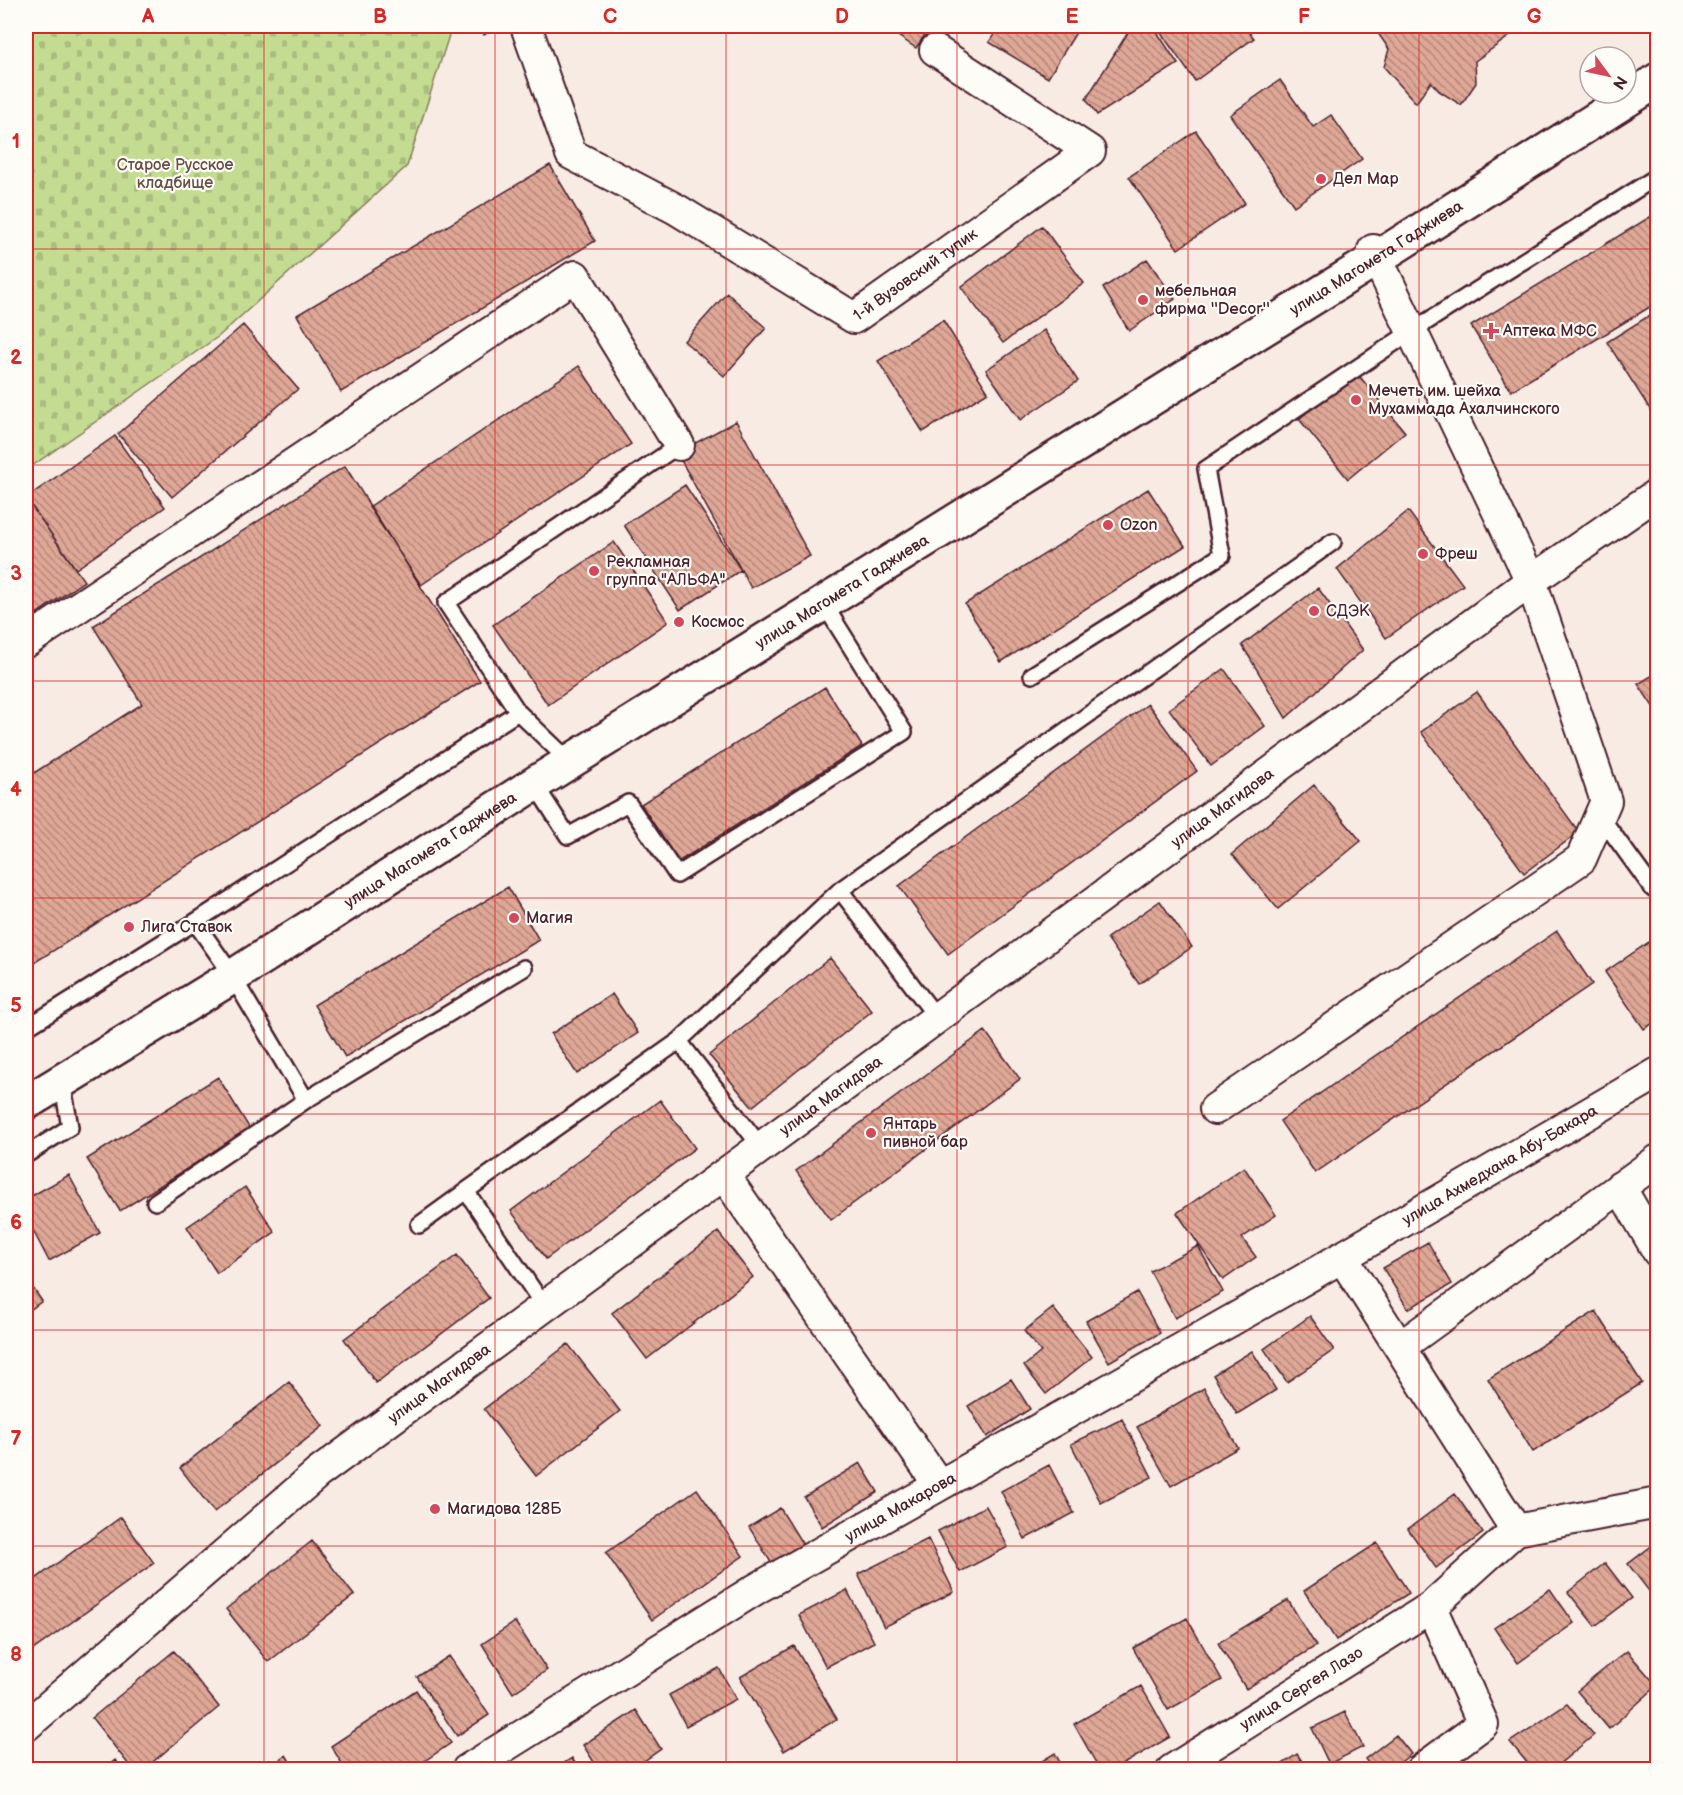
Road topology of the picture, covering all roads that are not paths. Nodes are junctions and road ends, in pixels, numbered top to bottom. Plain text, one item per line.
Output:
1 (526, 26) edge
2 (935, 50) dead end
3 (1658, 67) edge
4 (1638, 80) edge
5 (1658, 80) edge
6 (1599, 105) edge
7 (1658, 176) edge
8 (1375, 254) junction
9 (1412, 331) junction
10 (679, 445) joint
11 (1658, 493) edge
12 (1333, 542) dead end
13 (1531, 581) junction
14 (821, 600) junction
15 (26, 642) edge
16 (1032, 675) dead end
17 (518, 712) junction
18 (565, 757) junction
19 (533, 781) junction
20 (1600, 816) junction
21 (1658, 886) edge
22 (840, 890) junction
23 (195, 922) junction
24 (524, 968) dead end
25 (230, 973) junction
26 (937, 1018) junction
27 (26, 1028) edge
28 (679, 1041) junction
29 (1658, 1072) edge
30 (62, 1081) junction
31 (26, 1091) edge
32 (306, 1100) junction
33 (26, 1103) edge
34 (1215, 1109) dead end
35 (761, 1147) junction
36 (26, 1155) edge
37 (1658, 1160) edge
38 (724, 1174) junction
39 (1620, 1187) junction
40 (466, 1191) junction
41 (155, 1202) dead end
42 (419, 1225) dead end
43 (1658, 1252) edge
44 (1342, 1257) junction
45 (544, 1306) junction
46 (1400, 1347) junction
47 (939, 1485) junction
48 (1658, 1503) edge
49 (1516, 1530) junction
50 (1431, 1606) junction
51 (26, 1726) edge
52 (467, 1770) edge
53 (1172, 1770) edge
54 (1421, 1770) edge

1 - 2 street, 1-й Вузовский тупик
3 - 4 main road
5 - 8 main road, улица Магомета Гаджиева
6 - 8 main road, улица Магомета Гаджиева
7 - 9 lane
8 - 9 street
8 - 14 main road, улица Магомета Гаджиева
9 - 13 street
9 - 16 lane
10 - 15 street
10 - 17 lane
11 - 13 street, улица Магидова
12 - 22 lane
13 - 20 street
13 - 26 street, улица Магидова
14 - 18 main road, улица Магомета Гаджиева
14 - 19 main road, улица Магомета Гаджиева
14 - 19 lane
17 - 18 lane
17 - 23 lane
18 - 19 main road, улица Магомета Гаджиева
19 - 25 main road, улица Магомета Гаджиева
20 - 21 lane
20 - 34 street
22 - 26 lane
22 - 28 lane
23 - 25 lane
23 - 27 lane
24 - 32 lane
25 - 30 main road, улица Магомета Гаджиева
25 - 31 main road, улица Магомета Гаджиева
25 - 32 lane
26 - 35 street, улица Магидова
28 - 35 lane
28 - 40 lane
29 - 44 street, улица Ахмедхана Абу-Бакара
30 - 33 main road, улица Магомета Гаджиева
30 - 36 lane
32 - 41 lane
35 - 38 street, улица Магидова
37 - 39 street
38 - 45 street, улица Магидова
38 - 47 street
39 - 43 street
39 - 46 street
40 - 42 lane
40 - 45 lane
44 - 46 street
44 - 47 street, улица Макарова
45 - 51 street, улица Магидова
46 - 49 street
47 - 52 street, улица Макарова
48 - 49 street
49 - 50 street, улица Сергея Лазо
50 - 53 street, улица Сергея Лазо
50 - 54 street

